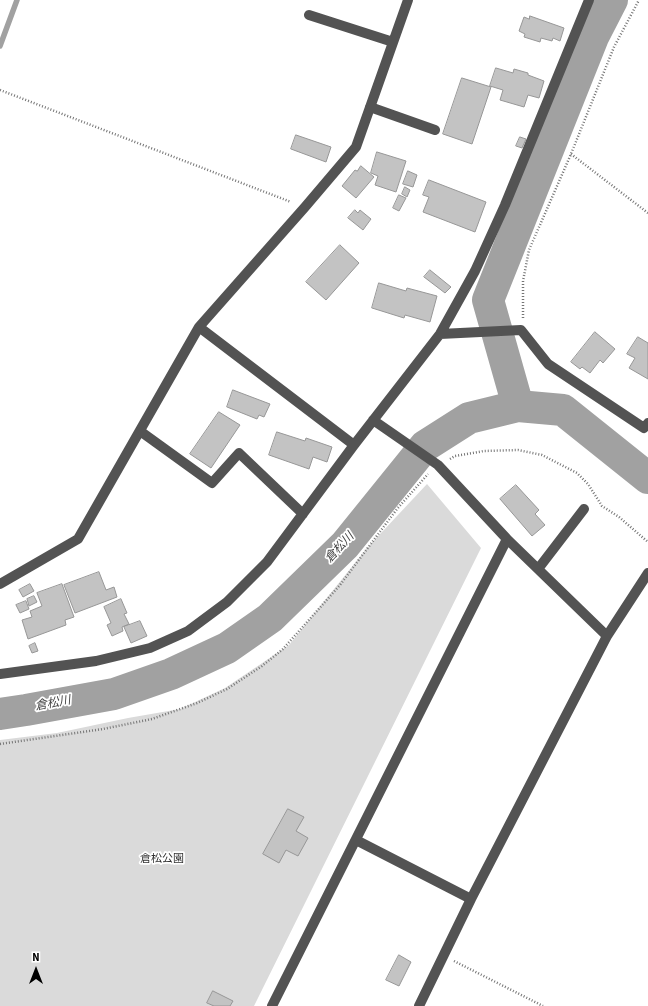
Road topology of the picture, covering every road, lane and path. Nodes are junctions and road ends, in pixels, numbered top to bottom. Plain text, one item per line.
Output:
1 (408, 0) edge
2 (589, 0) edge
3 (639, 0) edge
4 (310, 15) dead end
5 (393, 42) junction
6 (0, 90) edge
7 (370, 107) junction
8 (435, 130) dead end
9 (571, 154) junction
10 (305, 207) junction
11 (648, 213) edge
12 (199, 327) junction
13 (521, 330) junction
14 (440, 334) junction
15 (373, 420) junction
16 (648, 423) edge
17 (140, 431) junction
18 (354, 445) junction
19 (438, 465) junction
20 (584, 509) dead end
21 (303, 514) junction
22 (507, 539) junction
23 (648, 542) edge
24 (538, 569) junction
25 (648, 573) edge
26 (0, 584) edge
27 (607, 636) junction
28 (0, 674) edge
29 (0, 744) edge
30 (356, 840) junction
31 (471, 899) junction
32 (444, 956) junction
33 (272, 1006) edge
34 (419, 1006) edge
35 (543, 1006) edge

1 - 5 street
2 - 14 street
3 - 9 path
4 - 5 street
5 - 7 street
6 - 10 path
7 - 8 street
7 - 10 street
9 - 11 path
9 - 13 path
10 - 12 street
12 - 17 street
12 - 18 street
13 - 14 street
13 - 16 street
14 - 15 street
15 - 18 street
15 - 19 street
17 - 21 street
17 - 26 street
18 - 21 street
19 - 22 street
19 - 23 path
19 - 29 path
20 - 24 street
21 - 28 street
22 - 24 street
22 - 30 street
24 - 27 street
25 - 27 street
27 - 31 street
30 - 31 street
30 - 33 street
31 - 32 street
32 - 34 street
32 - 35 path

